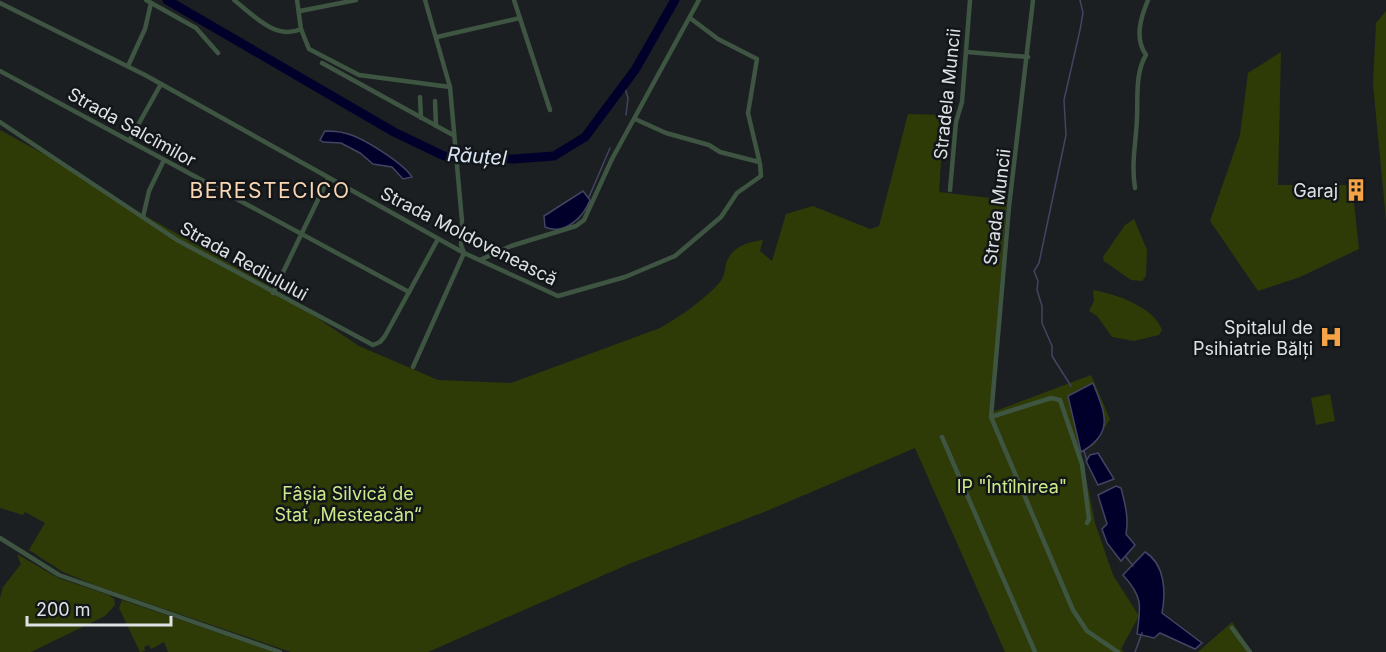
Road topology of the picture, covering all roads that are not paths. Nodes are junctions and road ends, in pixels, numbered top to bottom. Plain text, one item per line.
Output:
1 (234, 0) edge
2 (297, 0) edge
3 (356, 0) edge
4 (425, 0) edge
5 (514, 0) edge
6 (699, 0) edge
7 (970, 0) edge
8 (1033, 0) edge
9 (1148, 0) edge
10 (149, 1) edge
11 (0, 3) edge
12 (300, 11) junction
13 (520, 18) junction
14 (690, 18) junction
15 (301, 29) junction
16 (437, 37) junction
17 (967, 52) junction
18 (218, 53) dead end
19 (1028, 57) junction
20 (322, 63) dead end
21 (128, 66) junction
22 (0, 71) edge
23 (161, 84) junction
24 (450, 87) junction
25 (420, 96) dead end
26 (435, 101) dead end
27 (550, 110) dead end
28 (421, 118) junction
29 (636, 119) junction
30 (0, 122) edge
31 (436, 126) junction
32 (453, 135) junction
33 (129, 141) junction
34 (164, 160) junction
35 (759, 162) junction
36 (328, 179) junction
37 (1135, 188) dead end
38 (950, 190) dead end
39 (143, 217) junction
40 (302, 236) junction
41 (438, 239) junction
42 (464, 253) junction
43 (480, 260) junction
44 (409, 292) junction
45 (273, 293) junction
46 (413, 367) dead end
47 (991, 417) junction
48 (942, 437) dead end
49 (1087, 523) dead end
50 (0, 538) edge
51 (1232, 628) dead end
52 (280, 652) edge
53 (1035, 652) edge
54 (1118, 652) edge
55 (1250, 652) edge

1 - 15 street
2 - 12 street
3 - 12 street
4 - 16 street
5 - 13 street
6 - 14 street
7 - 17 street, Stradela Muncii
8 - 19 street, Strada Muncii
9 - 37 street
10 - 18 street
10 - 21 street
11 - 21 street, Strada Moldovenească
12 - 15 street
13 - 16 street
13 - 27 street
14 - 29 street
14 - 35 street
15 - 24 street
16 - 24 street
17 - 19 street
17 - 38 street, Stradela Muncii
19 - 47 street, Strada Muncii
20 - 28 street
21 - 23 street, Strada Moldovenească
22 - 33 street, Strada Salcîmilor
23 - 33 street
23 - 36 street, Strada Moldovenească
24 - 32 street
25 - 28 street
26 - 31 street
28 - 31 street
29 - 35 street
29 - 43 street
30 - 39 street, Strada Rediulului
31 - 32 street
32 - 42 street
33 - 34 street, Strada Salcîmilor
34 - 39 street
34 - 40 street, Strada Salcîmilor
35 - 43 street, Strada Moldovenească
36 - 40 street
36 - 41 street, Strada Moldovenească
39 - 45 street, Strada Rediulului
40 - 44 street, Strada Salcîmilor
40 - 45 street
41 - 42 street, Strada Moldovenească
41 - 44 street, Strada Rediulului
42 - 43 street, Strada Moldovenească
42 - 46 street
44 - 45 street, Strada Rediulului
47 - 49 street
47 - 54 street
48 - 53 street
50 - 52 street
51 - 55 street

